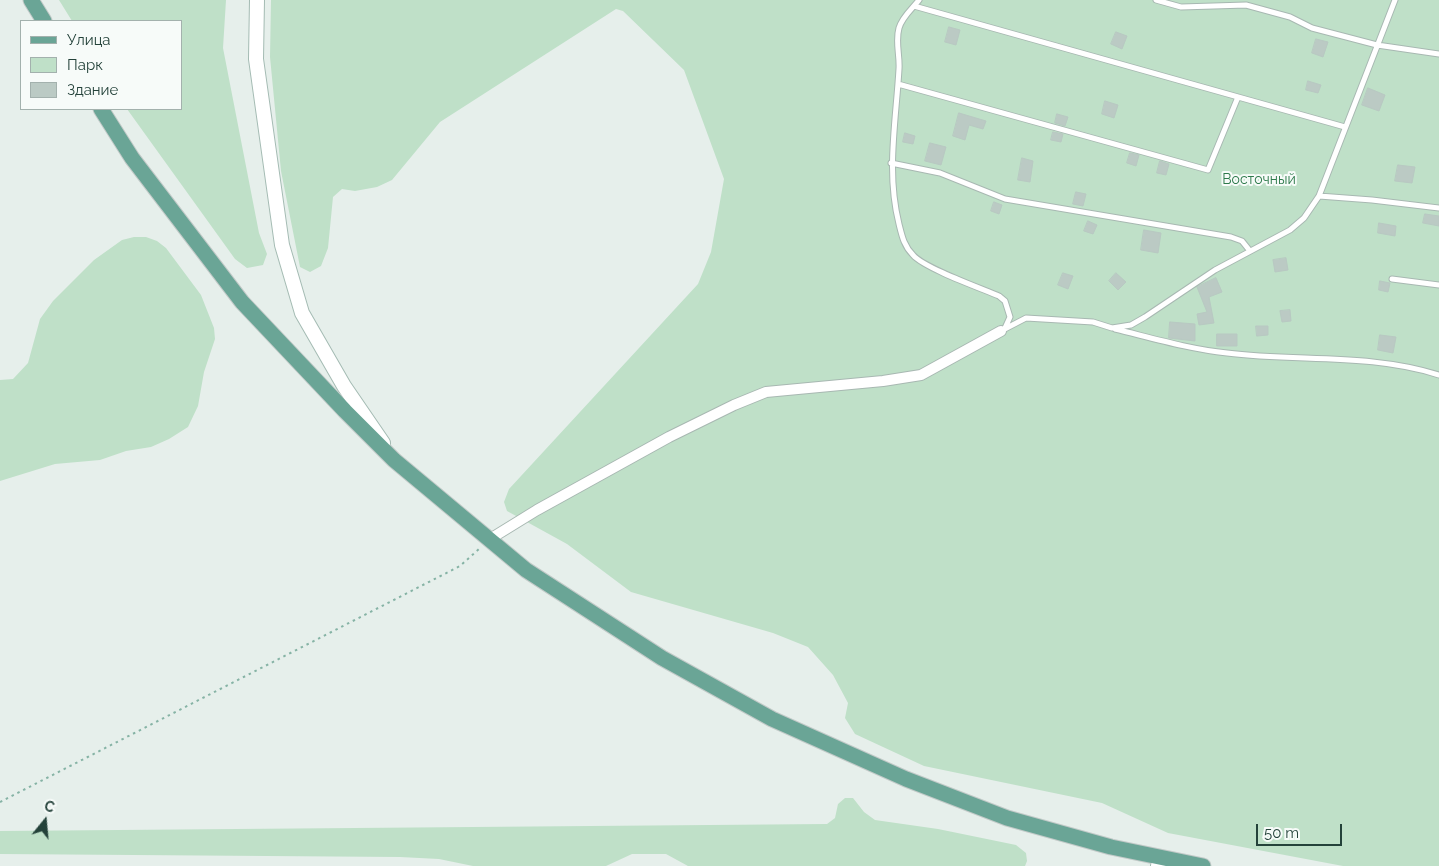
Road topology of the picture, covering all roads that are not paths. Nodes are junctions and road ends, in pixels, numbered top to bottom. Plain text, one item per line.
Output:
1 (31, 0) edge
2 (257, 0) edge
3 (919, 0) edge
4 (1156, 0) edge
5 (1395, 0) edge
6 (914, 6) junction
7 (43, 20) edge
8 (1377, 45) junction
9 (1439, 54) edge
10 (898, 84) junction
11 (1238, 97) junction
12 (101, 110) edge
13 (1345, 127) junction
14 (891, 163) junction
15 (1318, 196) junction
16 (1439, 208) edge
17 (1250, 251) junction
18 (1392, 279) dead end
19 (1439, 285) edge
20 (1112, 328) junction
21 (1001, 331) junction
22 (1439, 375) edge
23 (394, 460) junction
24 (490, 539) junction
25 (1174, 861) junction
26 (1158, 866) edge
27 (1203, 866) edge

1 - 7 main road
2 - 23 street
3 - 6 lane
4 - 8 lane
5 - 8 lane
6 - 10 lane
6 - 11 lane
8 - 9 lane
8 - 13 lane
10 - 11 lane
10 - 14 lane
11 - 13 lane
12 - 23 main road
13 - 15 lane
14 - 17 lane
14 - 21 lane
15 - 16 lane
15 - 17 lane
17 - 20 lane
18 - 19 lane
20 - 21 lane
20 - 22 lane
21 - 24 street
23 - 24 main road
24 - 25 main road
25 - 26 street
25 - 27 main road

